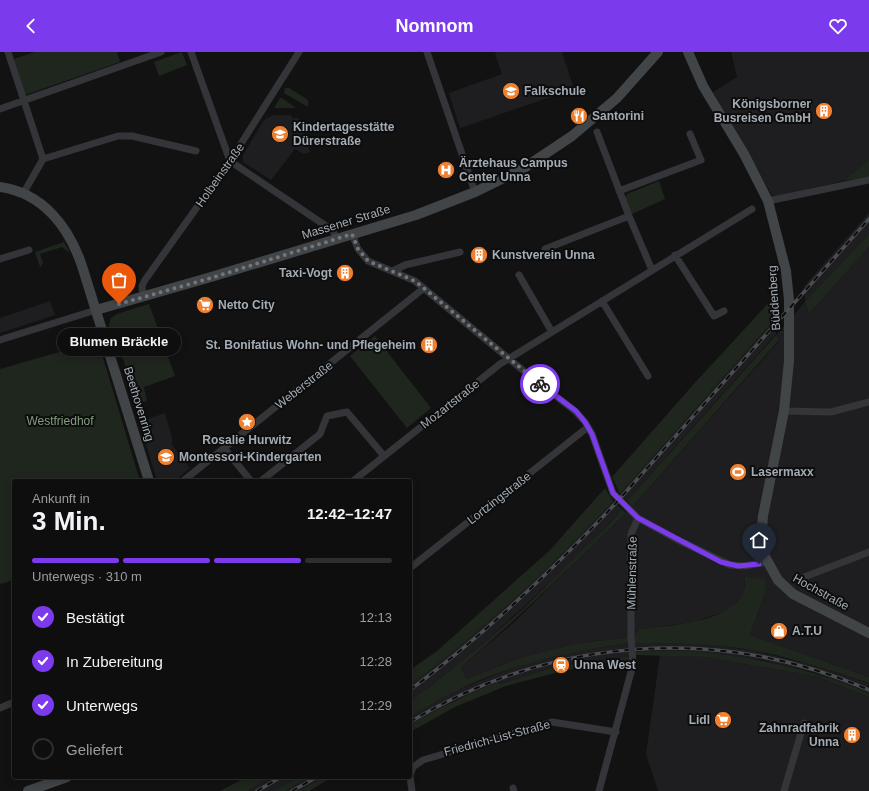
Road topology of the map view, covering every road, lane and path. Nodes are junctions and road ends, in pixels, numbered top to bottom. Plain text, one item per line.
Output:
1 (8, 52) edge
2 (160, 52) edge
3 (191, 52) edge
4 (299, 52) edge
5 (427, 52) edge
6 (658, 52) edge
7 (688, 52) edge
8 (24, 101) junction
9 (0, 110) edge
10 (597, 132) dead end
11 (690, 134) dead end
12 (196, 151) dead end
13 (43, 159) junction
14 (230, 161) junction
15 (869, 180) edge
16 (0, 187) edge
17 (619, 191) junction
18 (474, 192) junction
19 (23, 194) junction
20 (768, 201) junction
21 (752, 209) dead end
22 (629, 216) junction
23 (352, 234) junction
24 (337, 239) junction
25 (545, 248) dead end
26 (29, 250) dead end
27 (460, 252) dead end
28 (676, 255) junction
29 (0, 260) edge
30 (393, 270) junction
31 (652, 270) junction
32 (519, 275) dead end
33 (424, 288) junction
34 (143, 296) junction
35 (602, 301) junction
36 (96, 310) junction
37 (724, 311) dead end
38 (552, 332) junction
39 (0, 340) edge
40 (509, 359) junction
41 (648, 376) dead end
42 (869, 402) edge
43 (784, 411) junction
44 (588, 428) junction
45 (224, 448) junction
46 (384, 456) junction
47 (148, 479) edge
48 (185, 479) edge
49 (249, 479) edge
50 (264, 479) edge
51 (355, 479) edge
52 (638, 518) junction
53 (869, 552) edge
54 (766, 562) junction
55 (412, 566) edge
56 (799, 579) dead end
57 (869, 633) edge
58 (12, 703) edge
59 (0, 708) edge
60 (804, 723) dead end
61 (616, 732) junction
62 (412, 770) edge
63 (61, 779) edge
64 (410, 779) edge
65 (28, 791) edge
66 (412, 791) edge
67 (599, 791) edge
68 (784, 791) edge

1 - 8 street
2 - 8 street
3 - 14 street
4 - 14 street, Holbeinstraße
5 - 18 street
6 - 18 main road, Massener Straße
7 - 20 main road, Büddenberg
8 - 9 street
8 - 13 street
10 - 17 street
11 - 17 street
12 - 13 street
13 - 19 street
14 - 24 street
14 - 34 street, Holbeinstraße
15 - 20 street
16 - 19 main road, Beethovenring
17 - 22 street
18 - 23 main road, Massener Straße
19 - 36 main road, Beethovenring
20 - 43 main road, Büddenberg
21 - 28 street, Mozartstraße
22 - 25 street
22 - 31 street
23 - 24 main road, Massener Straße
23 - 30 street, Mühlenstraße
24 - 34 main road, Massener Straße
26 - 29 street
27 - 30 street
28 - 31 street, Mozartstraße
28 - 37 street
30 - 33 street, Mühlenstraße
31 - 35 street, Mozartstraße
32 - 38 street
33 - 40 street, Mühlenstraße
33 - 45 street, Weberstraße
34 - 36 main road, Massener Straße
35 - 38 street, Mozartstraße
35 - 41 street
36 - 39 street, Massener Straße
36 - 47 main road, Beethovenring
38 - 40 street, Mozartstraße
40 - 44 street, Mühlenstraße
40 - 46 street, Mozartstraße
42 - 43 street
43 - 54 main road, Büddenberg
44 - 52 street, Mühlenstraße
44 - 55 street, Lortzingstraße
45 - 48 street, Weberstraße
45 - 49 street
46 - 50 street
46 - 51 street, Mozartstraße
52 - 54 street
52 - 61 street, Mühlenstraße, bridge
53 - 56 street
54 - 57 main road, Hochstraße
58 - 59 street
60 - 68 street
61 - 62 street, Friedrich-List-Straße
61 - 67 street, Mühlenstraße
63 - 65 main road
64 - 66 street, Friedrich-List-Straße

